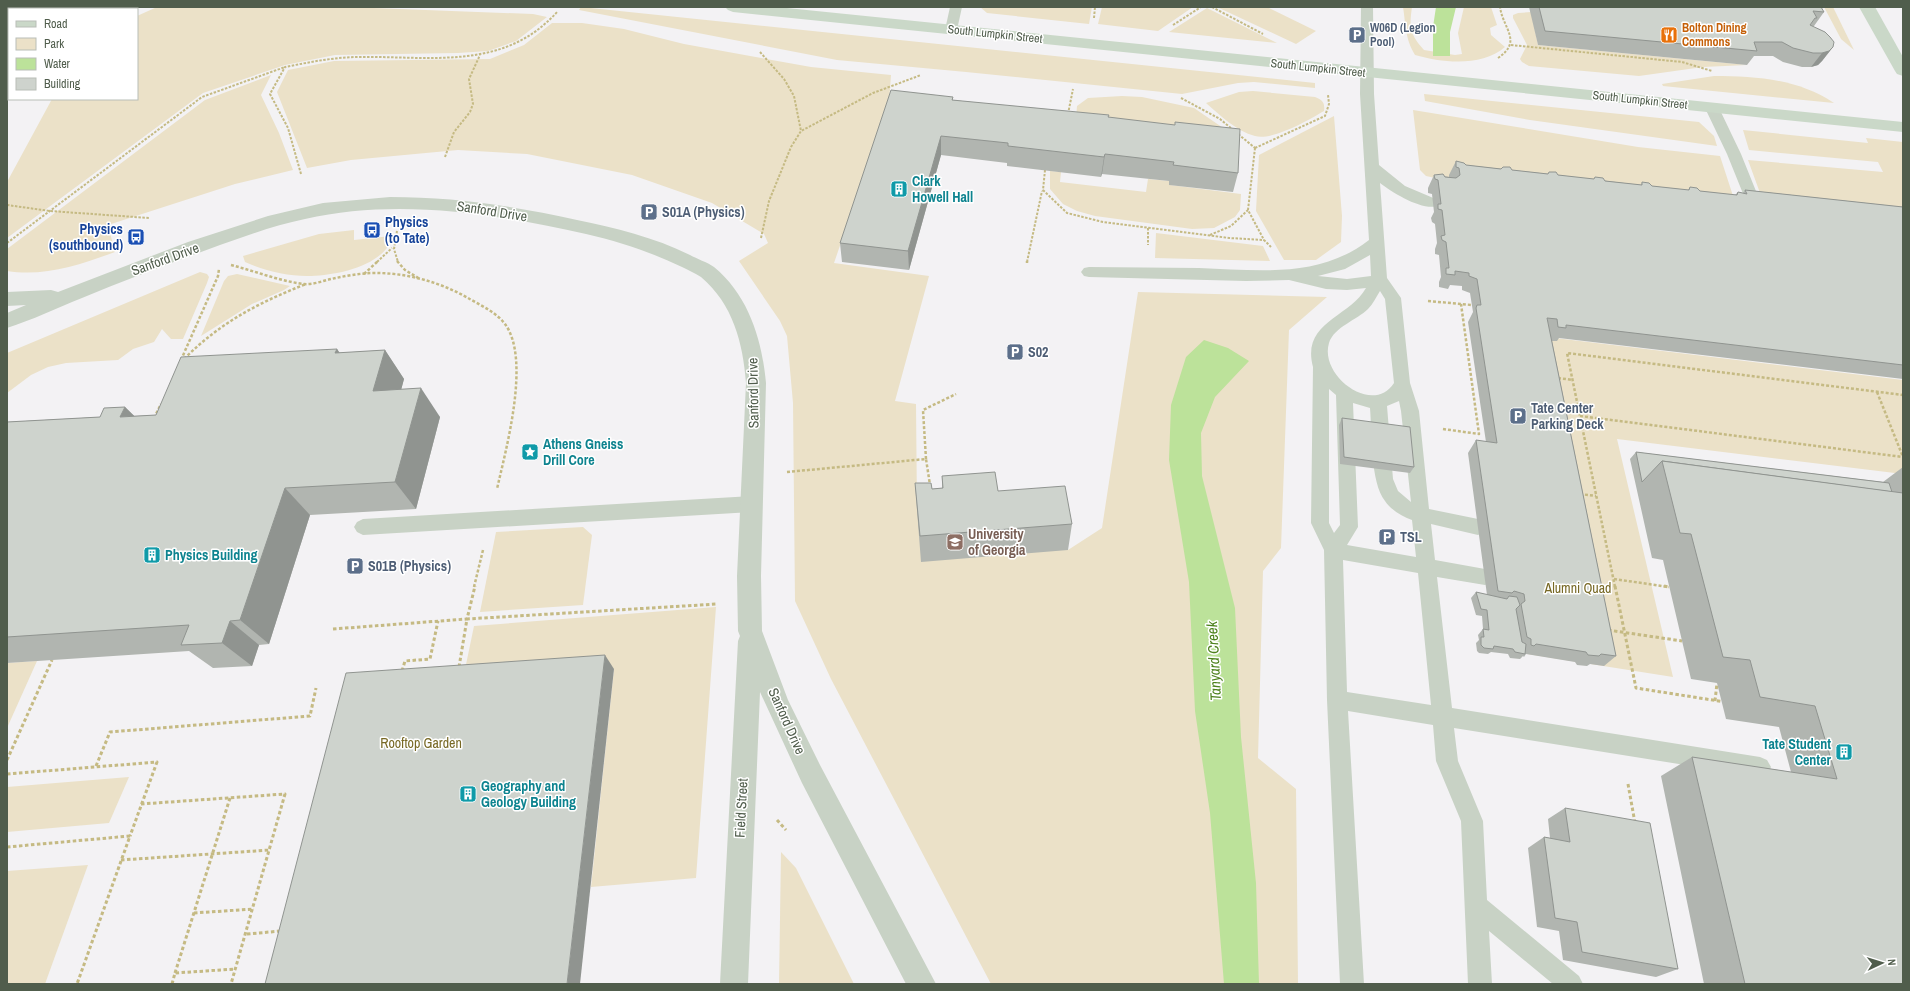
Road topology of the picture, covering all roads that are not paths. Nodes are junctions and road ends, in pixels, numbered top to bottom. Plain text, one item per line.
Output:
1 (733, 7) edge
2 (956, 7) edge
3 (1367, 7) edge
4 (1867, 7) edge
5 (951, 30) junction
6 (1903, 71) edge
7 (1367, 73) junction
8 (1712, 108) junction
9 (1903, 127) edge
10 (1372, 167) junction
11 (1433, 202) dead end
12 (1754, 206) edge
13 (1377, 242) junction
14 (1089, 272) dead end
15 (1285, 275) junction
16 (1378, 279) junction
17 (68, 296) junction
18 (7, 299) edge
19 (7, 321) edge
20 (1321, 368) junction
21 (1402, 383) junction
22 (1344, 391) junction
23 (1378, 402) junction
24 (752, 504) junction
25 (1422, 516) junction
26 (363, 527) dead end
27 (1478, 528) dead end
28 (1332, 550) junction
29 (1427, 566) junction
30 (1485, 577) dead end
31 (750, 631) junction
32 (1337, 700) junction
33 (1442, 717) junction
34 (1760, 767) edge
35 (1477, 906) junction
36 (734, 984) edge
37 (922, 984) edge
38 (1352, 984) edge
39 (1480, 984) edge
40 (1571, 984) edge

1 - 5 main road, South Lumpkin Street
2 - 5 lane
3 - 7 lane
4 - 6 main road
5 - 7 main road, South Lumpkin Street
7 - 8 main road, South Lumpkin Street
7 - 10 lane
8 - 9 main road, South Lumpkin Street
8 - 12 lane
10 - 11 lane
10 - 13 lane
13 - 15 lane
13 - 16 lane
14 - 15 lane
15 - 16 lane
16 - 20 lane
16 - 21 lane
17 - 18 street, Sanford Drive
17 - 19 street, Sanford Drive
17 - 24 street, Sanford Drive
20 - 22 lane
20 - 28 lane
21 - 23 lane
21 - 25 lane
22 - 23 lane
22 - 28 lane
23 - 25 lane
24 - 26 lane
24 - 31 street, Sanford Drive
25 - 27 lane
25 - 29 lane
28 - 29 lane
28 - 32 lane
29 - 30 lane
29 - 33 lane
31 - 36 street, Field Street
31 - 37 street, Sanford Drive
32 - 33 lane
32 - 38 lane
33 - 34 lane
33 - 35 lane
35 - 39 lane
35 - 40 lane

